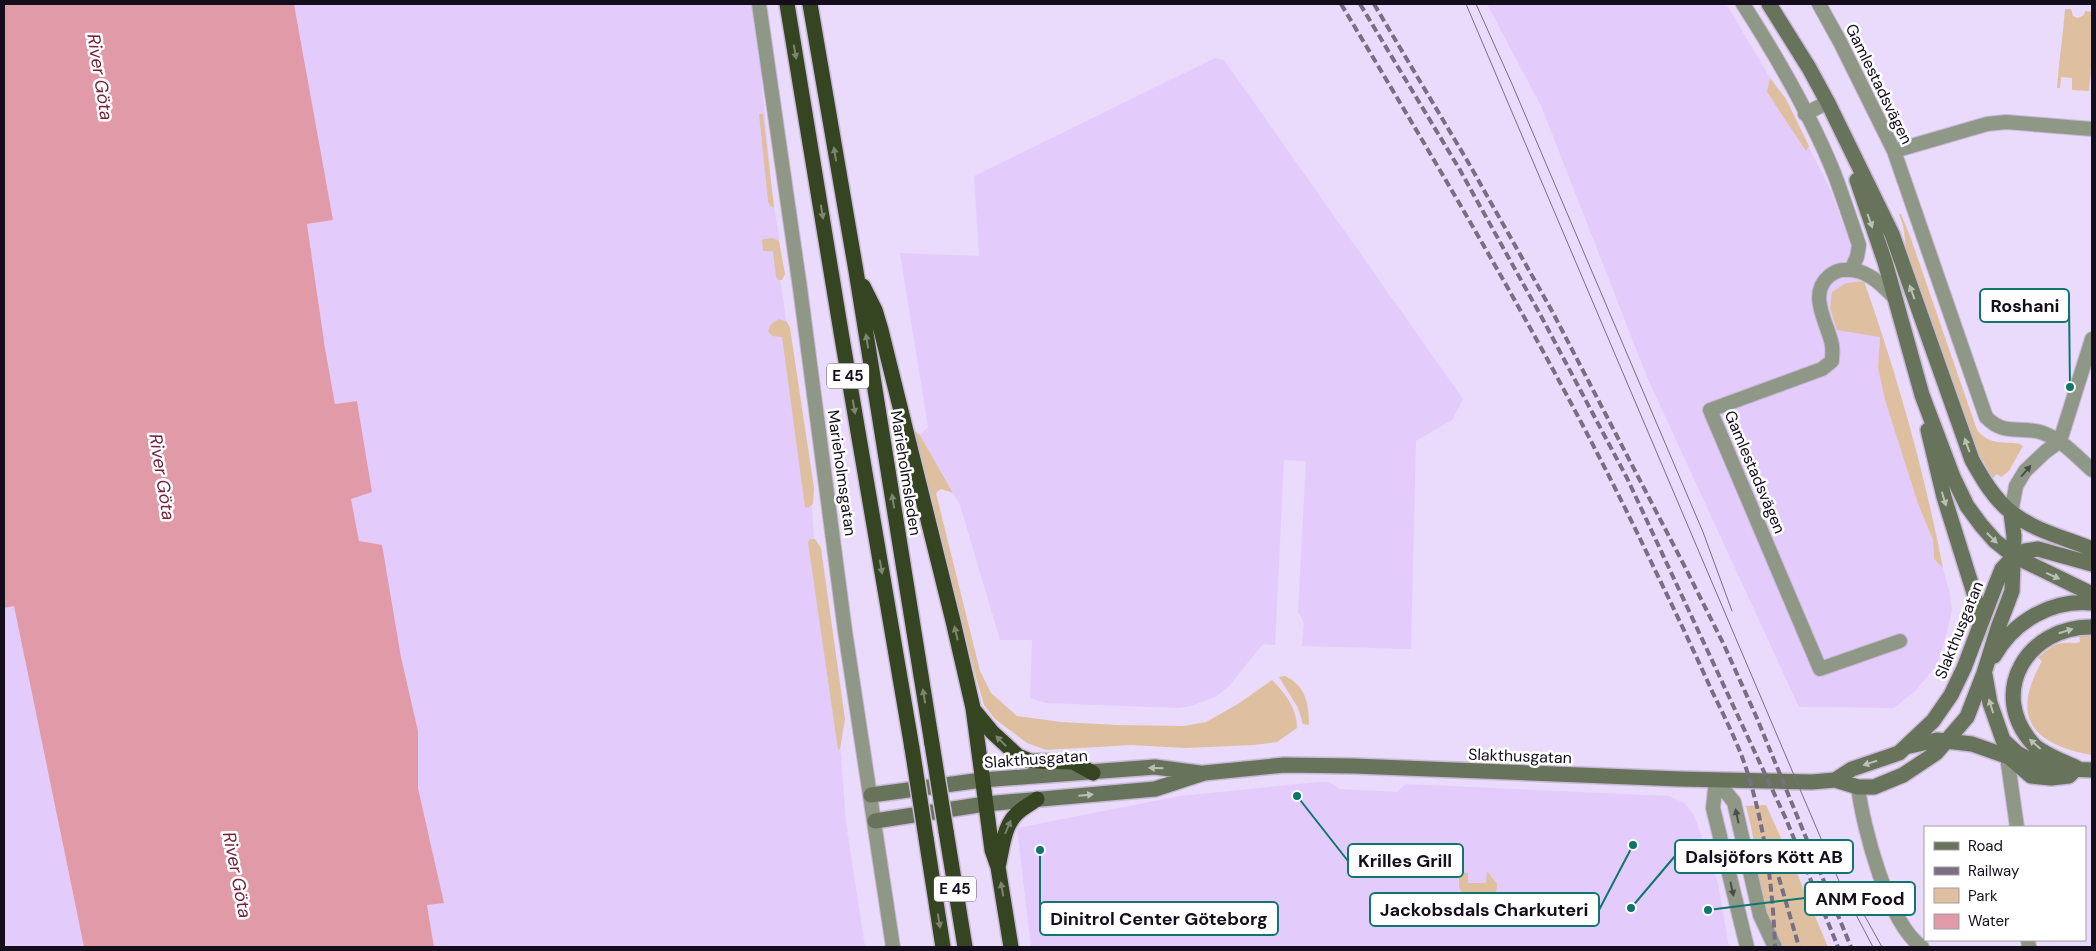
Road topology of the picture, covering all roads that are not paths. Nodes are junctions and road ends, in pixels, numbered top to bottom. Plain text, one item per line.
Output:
1 (759, 4) edge
2 (788, 4) edge
3 (810, 4) edge
4 (1743, 4) edge
5 (1769, 4) edge
6 (1819, 4) edge
7 (1828, 102) junction
8 (1805, 114) junction
9 (2092, 129) edge
10 (1846, 141) junction
11 (1894, 150) junction
12 (1852, 270) junction
13 (856, 271) junction
14 (1893, 296) junction
15 (2092, 339) edge
16 (1922, 395) junction
17 (2060, 441) junction
18 (2092, 470) edge
19 (2011, 513) junction
20 (2092, 549) edge
21 (2014, 556) junction
22 (2092, 564) edge
23 (2092, 594) edge
24 (2092, 602) edge
25 (1980, 626) junction
26 (2092, 627) edge
27 (1900, 641) dead end
28 (1984, 673) junction
29 (972, 708) junction
30 (2004, 740) junction
31 (1947, 741) junction
32 (1906, 747) junction
33 (2008, 757) junction
34 (2085, 769) edge
35 (1093, 773) junction
36 (1204, 773) junction
37 (982, 780) junction
38 (1716, 780) junction
39 (1835, 780) junction
40 (1858, 787) junction
41 (871, 795) junction
42 (1037, 799) junction
43 (985, 804) junction
44 (875, 821) junction
45 (2017, 826) edge
46 (998, 867) junction
47 (893, 947) edge
48 (943, 947) edge
49 (965, 947) edge
50 (1011, 947) edge
51 (1747, 947) edge
52 (1775, 947) edge
53 (1922, 947) edge

1 - 41 street, Marieholmsgatan
2 -> 48 highway, E 45, bridge
13 -> 3 highway, Marieholmsleden / E 45
4 - 8 street
5 - 7 main road
6 - 11 street, Gamlestadsvägen
7 - 8 street
7 - 10 main road
8 - 12 street
9 - 11 street
10 -> 14 main road
19 -> 10 main road
11 - 17 street, Gamlestadsvägen
12 - 14 street
12 - 27 street, Gamlestadsvägen
29 -> 13 highway
49 -> 13 highway, Marieholmsleden / E 45, bridge
14 - 16 main road
15 - 17 street
16 -> 21 main road
16 -> 25 main road
17 - 18 street
19 -> 17 street
19 - 20 main road
19 - 21 main road
21 - 22 main road
21 -> 23 main road
21 - 25 main road, Slakthusgatan
21 - 28 main road, Slakthusgatan
24 - 28 main road, Slakthusgatan
25 - 32 main road, Slakthusgatan
34 -> 26 main road
30 -> 28 main road
28 - 31 main road, Slakthusgatan
35 -> 29 highway
29 - 37 highway
30 - 33 street
30 - 34 main road
31 - 32 main road
31 - 33 main road
31 - 40 main road, Slakthusgatan
32 -> 39 main road, Slakthusgatan
33 - 34 main road
33 - 45 street
36 -> 35 main road, Slakthusgatan
35 - 37 main road, Slakthusgatan
36 - 38 main road, Slakthusgatan
42 -> 36 main road, Slakthusgatan
37 - 41 main road, Slakthusgatan
37 - 43 highway
38 - 39 main road, Slakthusgatan
38 -> 51 street
52 -> 38 street
39 - 40 main road, Slakthusgatan
40 - 53 street
41 - 44 street, Marieholmsgatan
42 - 43 main road, Slakthusgatan
46 -> 42 highway
43 - 44 main road, Slakthusgatan
43 - 46 highway
44 - 47 street, Marieholmsgatan
50 -> 46 highway

